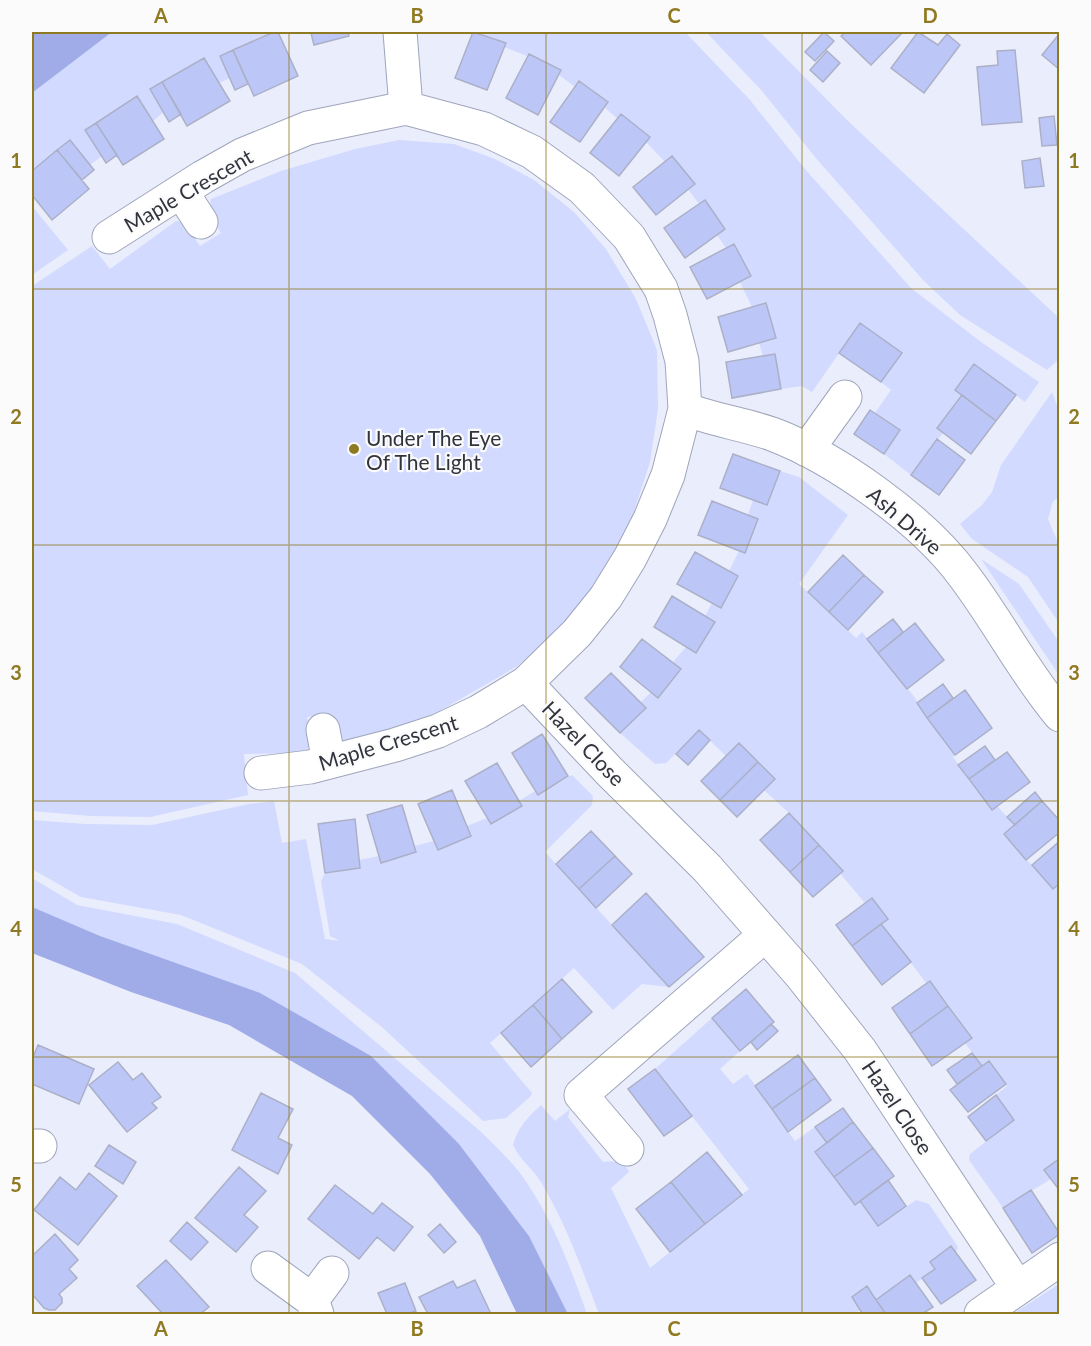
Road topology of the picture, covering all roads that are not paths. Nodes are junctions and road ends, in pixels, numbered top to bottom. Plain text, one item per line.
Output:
1 (400, 32) edge
2 (406, 108) junction
3 (181, 191) junction
4 (201, 222) dead end
5 (109, 237) dead end
6 (845, 396) dead end
7 (685, 409) junction
8 (807, 450) junction
9 (526, 683) junction
10 (1059, 715) edge
11 (261, 772) dead end
12 (765, 935) junction
13 (627, 1149) dead end
14 (1059, 1259) edge
15 (268, 1268) dead end
16 (332, 1273) dead end
17 (1018, 1288) junction
18 (314, 1307) edge
19 (981, 1314) edge

1 - 2 street
2 - 3 street, Maple Crescent
2 - 7 street, Maple Crescent
3 - 4 street
3 - 5 street, Maple Crescent
6 - 8 street
7 - 8 street, Ash Drive
7 - 9 street, Maple Crescent
8 - 10 street, Ash Drive
9 - 11 street, Maple Crescent
9 - 12 street, Hazel Close
12 - 13 street
12 - 17 street, Hazel Close
14 - 17 street
15 - 18 street
16 - 18 street
17 - 19 street

